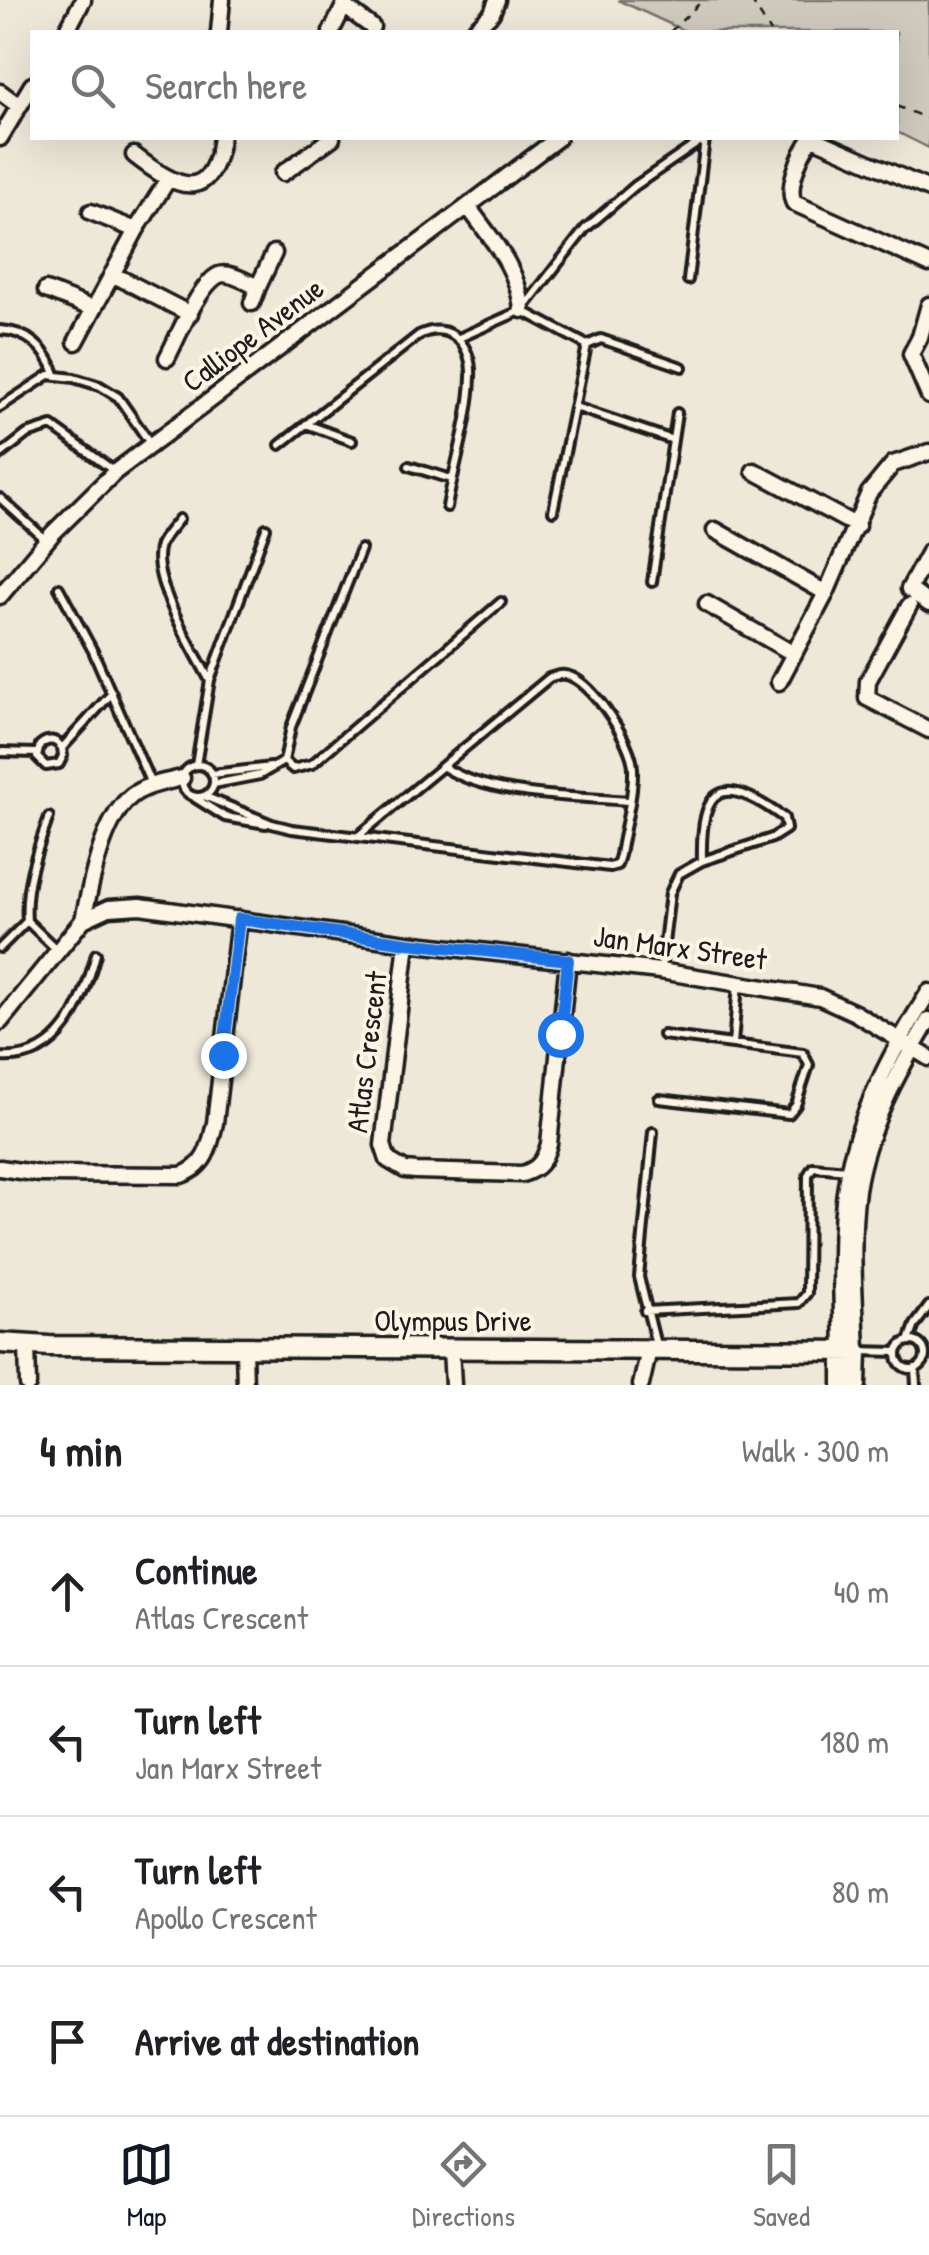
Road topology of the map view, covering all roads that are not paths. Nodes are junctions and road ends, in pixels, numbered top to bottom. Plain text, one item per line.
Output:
1 (83, 0) edge
2 (222, 0) edge
3 (497, 0) edge
4 (345, 3) edge
5 (372, 27) dead end
6 (67, 30) edge
7 (220, 30) edge
8 (332, 30) edge
9 (474, 30) edge
10 (30, 88) edge
11 (0, 92) edge
12 (19, 106) junction
13 (0, 138) edge
14 (220, 140) edge
15 (329, 140) edge
16 (555, 140) edge
17 (702, 140) edge
18 (705, 140) edge
19 (810, 140) edge
20 (817, 140) edge
21 (134, 155) dead end
22 (283, 173) dead end
23 (168, 181) junction
24 (929, 189) edge
25 (468, 208) junction
26 (91, 212) dead end
27 (136, 230) junction
28 (274, 253) dead end
29 (929, 264) edge
30 (112, 274) junction
31 (688, 280) dead end
32 (258, 287) junction
33 (46, 290) dead end
34 (252, 303) dead end
35 (929, 305) edge
36 (91, 308) junction
37 (522, 310) junction
38 (190, 314) junction
39 (0, 330) edge
40 (459, 338) junction
41 (76, 342) dead end
42 (587, 345) junction
43 (167, 358) dead end
44 (682, 368) dead end
45 (55, 374) junction
46 (929, 396) edge
47 (0, 406) edge
48 (574, 407) junction
49 (677, 413) dead end
50 (305, 424) junction
51 (673, 440) junction
52 (352, 442) dead end
53 (152, 445) junction
54 (280, 445) dead end
55 (929, 452) edge
56 (0, 455) edge
57 (410, 466) dead end
58 (754, 470) dead end
59 (115, 472) junction
60 (451, 479) junction
61 (0, 498) edge
62 (447, 507) dead end
63 (553, 510) dead end
64 (179, 518) dead end
65 (857, 526) junction
66 (266, 528) dead end
67 (715, 530) dead end
68 (46, 540) junction
69 (361, 549) dead end
70 (929, 552) edge
71 (5, 575) edge
72 (652, 582) dead end
73 (59, 588) dead end
74 (826, 593) junction
75 (0, 596) edge
76 (502, 602) dead end
77 (707, 604) dead end
78 (929, 604) edge
79 (909, 606) dead end
80 (794, 654) junction
81 (210, 680) junction
82 (779, 682) dead end
83 (112, 693) junction
84 (928, 727) edge
85 (62, 748) junction
86 (0, 752) edge
87 (37, 753) junction
88 (284, 761) junction
89 (196, 764) junction
90 (271, 767) junction
91 (444, 767) junction
92 (212, 774) junction
93 (182, 778) junction
94 (214, 784) junction
95 (151, 785) junction
96 (193, 796) junction
97 (204, 796) junction
98 (628, 801) junction
99 (49, 817) dead end
100 (272, 824) junction
101 (357, 837) junction
102 (702, 862) junction
103 (239, 919) junction
104 (83, 920) junction
105 (27, 921) junction
106 (407, 943) junction
107 (0, 948) edge
108 (58, 951) junction
109 (96, 954) dead end
110 (568, 960) junction
111 (660, 971) junction
112 (738, 983) junction
113 (929, 992) edge
114 (929, 1020) edge
115 (0, 1022) edge
116 (664, 1035) dead end
117 (733, 1044) junction
118 (906, 1044) junction
119 (0, 1057) edge
120 (929, 1058) edge
121 (658, 1099) dead end
122 (653, 1132) dead end
123 (0, 1168) edge
124 (849, 1170) junction
125 (929, 1306) edge
126 (645, 1310) junction
127 (909, 1341) junction
128 (0, 1342) edge
129 (27, 1347) junction
130 (244, 1348) junction
131 (451, 1349) junction
132 (653, 1350) junction
133 (850, 1352) junction
134 (897, 1352) junction
135 (0, 1353) edge
136 (915, 1368) junction
137 (28, 1385) edge
138 (245, 1385) edge
139 (453, 1385) edge
140 (640, 1385) edge
141 (843, 1385) edge
142 (856, 1385) edge
143 (916, 1385) edge

1 - 6 street
2 - 7 street
3 - 9 street
4 - 5 street
4 - 8 street
10 - 12 street
11 - 12 street
12 - 13 street
14 - 23 street
15 - 22 street
16 - 25 street, Calliope Avenue
17 - 37 lane
18 - 31 lane
19 - 29 street
20 - 24 street
21 - 23 street
23 - 27 street
25 - 37 street
25 - 53 street, Calliope Avenue
26 - 27 street
27 - 30 street
28 - 32 street
30 - 36 street
30 - 38 street
32 - 34 street
32 - 38 street
33 - 36 street
35 - 46 street
36 - 41 street
37 - 40 lane
37 - 42 lane
38 - 43 street
39 - 45 lane
40 - 50 lane
40 - 60 lane
42 - 44 lane
42 - 48 lane
45 - 47 lane
45 - 53 lane
48 - 51 lane
48 - 63 lane
49 - 51 lane
50 - 52 lane
50 - 54 lane
51 - 72 lane
53 - 59 street, Calliope Avenue
55 - 65 street
56 - 59 lane
57 - 60 lane
58 - 65 street
59 - 68 street, Calliope Avenue
60 - 62 lane
61 - 68 lane
64 - 81 lane
65 - 74 street
66 - 81 lane
67 - 74 street
68 - 71 street, Calliope Avenue
69 - 88 lane
70 - 78 street
71 - 75 street, Calliope Avenue
73 - 83 lane
74 - 80 street
76 - 88 lane
77 - 80 street
79 - 84 street
80 - 82 street
81 - 89 lane
83 - 85 lane
83 - 95 lane
85 - 87 lane
85 - 87 lane
86 - 87 lane
88 - 90 lane
89 - 92 lane
89 - 93 lane
90 - 92 lane
90 - 94 lane
91 - 98 lane
91 - 98 lane
91 - 101 lane
92 - 94 lane
93 - 95 street
93 - 96 lane
94 - 97 lane
95 - 104 street
96 - 97 lane
96 - 100 lane
97 - 100 lane
98 - 101 lane
99 - 105 lane
100 - 101 lane
102 - 102 lane
102 - 111 lane
103 - 104 street, Jan Marx Street
103 - 106 street, Jan Marx Street
103 - 123 street
104 - 108 street
105 - 107 lane
105 - 108 lane
106 - 110 street, Jan Marx Street
106 - 110 street, Atlas Crescent
108 - 115 street
109 - 119 lane
110 - 111 street, Jan Marx Street
111 - 112 street, Jan Marx Street
112 - 117 lane
112 - 118 street, Jan Marx Street
113 - 118 street
114 - 118 street
116 - 117 lane
117 - 121 lane
118 - 120 street, Jan Marx Street
118 - 124 street
118 - 133 street
122 - 126 lane
124 - 126 lane
124 - 133 street
125 - 127 lane
126 - 132 lane
127 - 134 lane
127 - 136 lane
128 - 129 street, Olympus Drive
129 - 130 street, Olympus Drive
129 - 135 street, Olympus Drive
129 - 137 street
130 - 131 street, Olympus Drive
130 - 138 street
131 - 132 street, Olympus Drive
131 - 139 street
132 - 133 street, Olympus Drive
132 - 140 street
133 - 134 lane
133 - 141 street
133 - 142 street
134 - 136 lane
136 - 143 lane

